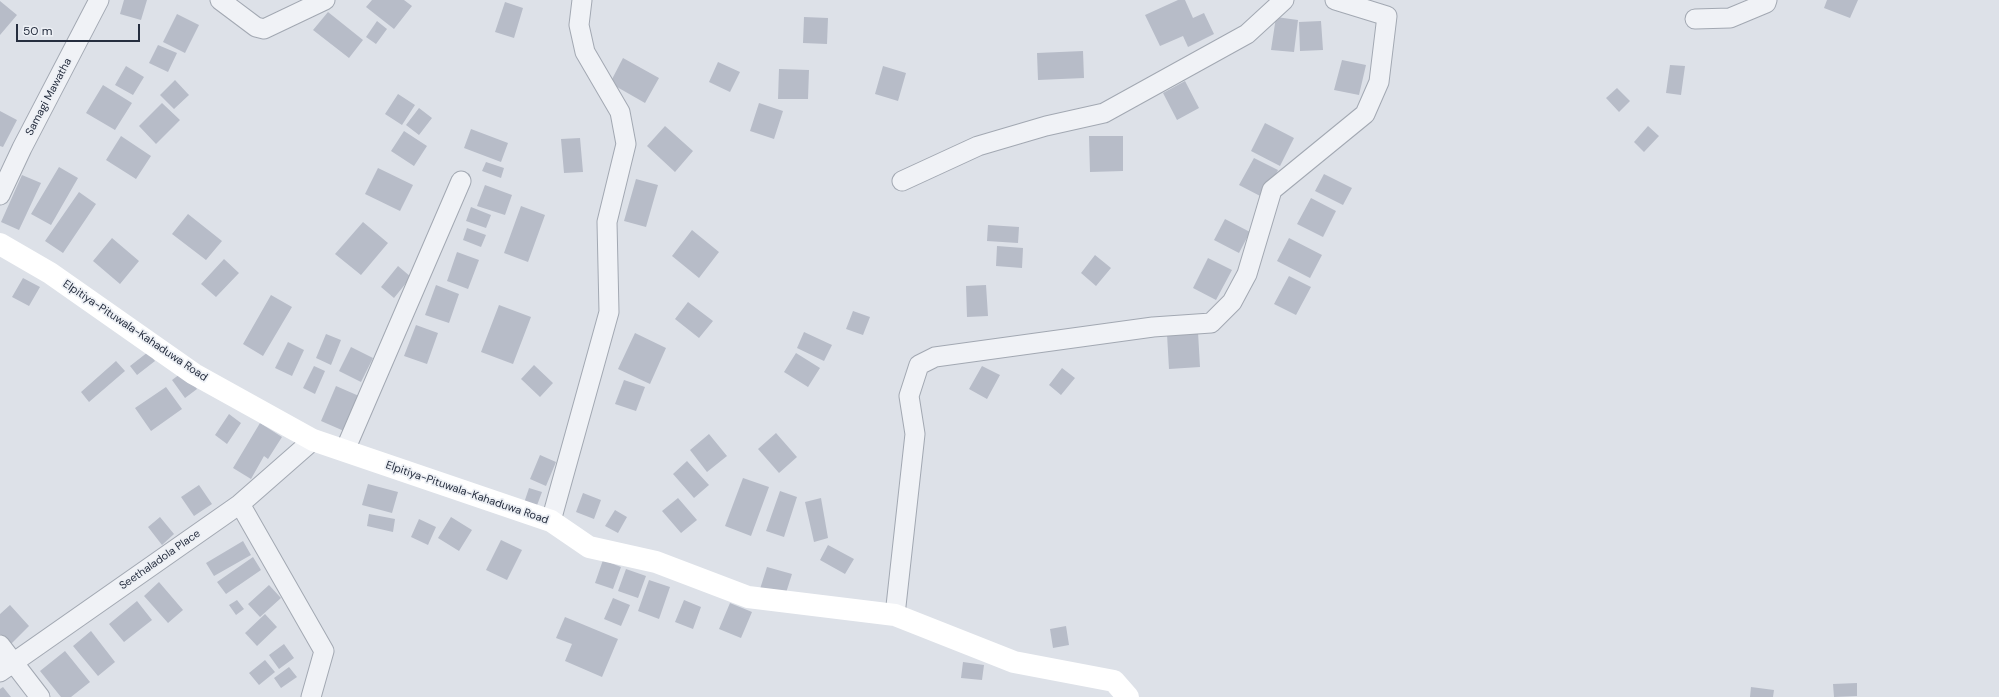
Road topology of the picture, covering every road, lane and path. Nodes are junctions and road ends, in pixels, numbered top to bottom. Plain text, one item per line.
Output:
1 (99, 0) edge
2 (220, 0) edge
3 (325, 0) edge
4 (582, 0) edge
5 (1284, 0) edge
6 (1335, 0) edge
7 (1767, 0) edge
8 (1695, 19) dead end
9 (461, 181) dead end
10 (902, 181) dead end
11 (0, 195) edge
12 (0, 244) edge
13 (313, 440) junction
14 (345, 450) junction
15 (240, 504) junction
16 (551, 521) junction
17 (895, 615) junction
18 (0, 645) edge
19 (7, 667) edge
20 (40, 697) edge
21 (311, 697) edge
22 (1128, 697) edge

1 - 11 street, Samagi Mawatha
2 - 3 street
4 - 16 street
5 - 10 street
6 - 17 street
7 - 8 street
9 - 14 street
12 - 13 street, Elpitiya-Pituwala-Kahaduwa Road
13 - 14 street, Elpitiya-Pituwala-Kahaduwa Road
13 - 15 street, Seethaladola Place
14 - 16 street, Elpitiya-Pituwala-Kahaduwa Road
15 - 19 street, Seethaladola Place
15 - 21 street
16 - 17 street, Elpitiya-Pituwala-Kahaduwa Road
17 - 22 street, Elpitiya-Pituwala-Kahaduwa Road
18 - 19 street
19 - 20 street

